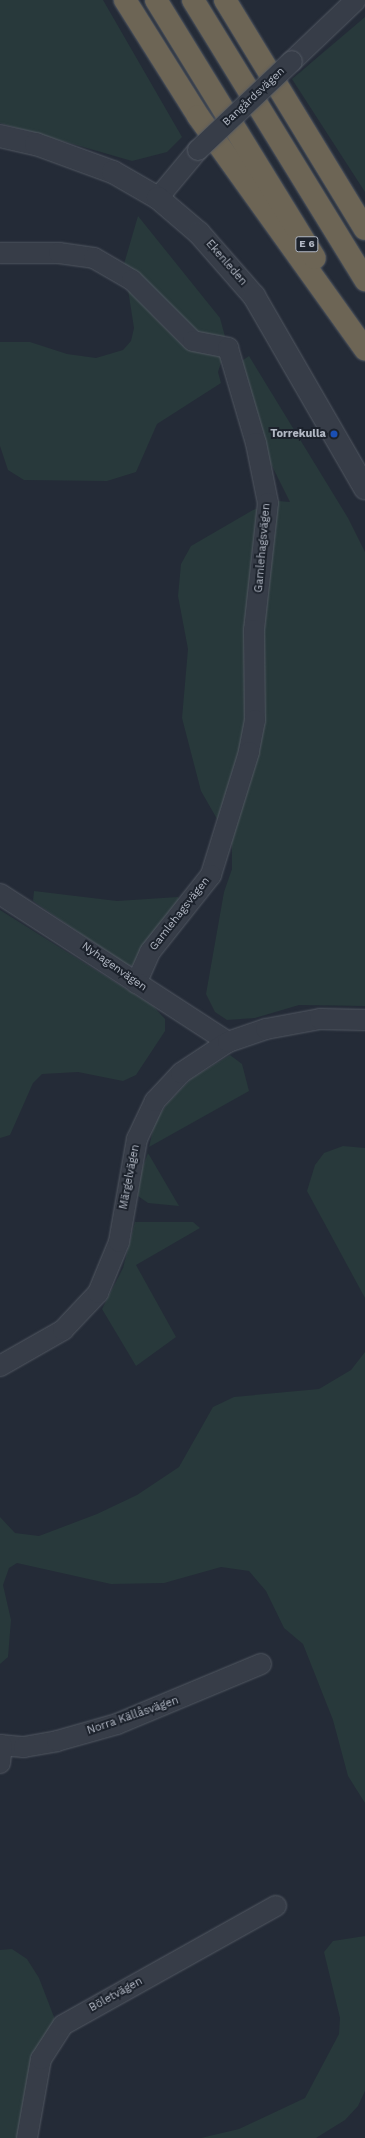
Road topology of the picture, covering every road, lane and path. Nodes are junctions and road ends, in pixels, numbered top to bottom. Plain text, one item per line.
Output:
1 (125, 0) edge
2 (156, 0) edge
3 (193, 0) edge
4 (225, 0) edge
5 (356, 0) edge
6 (0, 136) edge
7 (158, 198) junction
8 (365, 228) edge
9 (0, 253) edge
10 (365, 280) edge
11 (365, 348) edge
12 (365, 488) edge
13 (0, 894) edge
14 (136, 983) junction
15 (365, 1020) edge
16 (228, 1042) junction
17 (0, 1366) edge
18 (261, 1664) dead end
19 (1, 1751) edge
20 (276, 1906) dead end
21 (27, 2138) edge

1 - 11 highway, E 6
2 - 11 highway, E 6
3 - 10 highway
4 - 8 highway
5 - 7 street, Bangårdsvägen, bridge
6 - 7 street, Ekenleden
7 - 12 street, Ekenleden
9 - 14 street, Gamlehagsvägen
13 - 14 street, Nyhagenvägen
14 - 16 street, Nyhagenvägen
15 - 16 street, Märgelvägen
16 - 17 street, Märgelvägen
18 - 19 street, Norra Källåsvägen
20 - 21 street, Böletvägen

